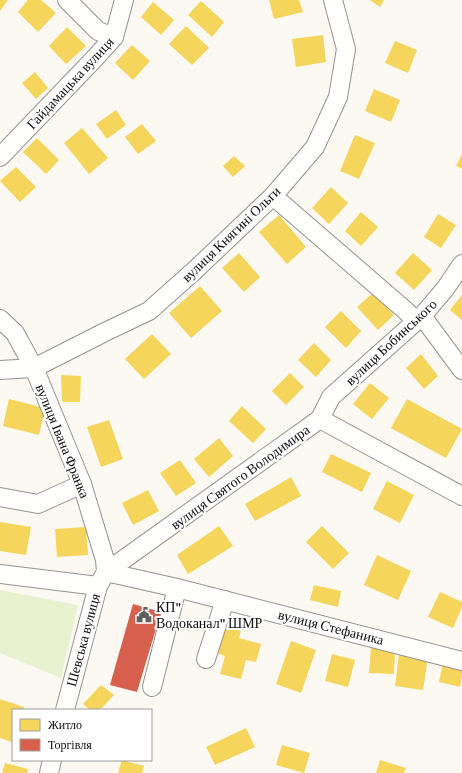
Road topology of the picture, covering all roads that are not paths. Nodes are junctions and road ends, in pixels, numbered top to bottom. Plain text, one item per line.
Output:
1 (67, 0) edge
2 (124, 0) edge
3 (333, 0) edge
4 (114, 37) junction
5 (0, 157) edge
6 (273, 196) junction
7 (462, 264) edge
8 (419, 318) junction
9 (0, 319) edge
10 (34, 368) junction
11 (0, 370) edge
12 (462, 370) edge
13 (320, 419) junction
14 (82, 484) junction
15 (0, 496) edge
16 (462, 496) edge
17 (0, 574) edge
18 (102, 579) junction
19 (177, 588) junction
20 (225, 600) junction
21 (206, 659) dead end
22 (462, 661) edge
23 (152, 687) dead end
24 (65, 709) edge
25 (52, 761) edge
26 (49, 773) edge

1 - 4 street
2 - 4 street, Гайдамацька вулиця
3 - 6 street, вулиця Княгині Ольги
4 - 5 street, Гайдамацька вулиця
6 - 8 street
6 - 10 street, вулиця Княгині Ольги
7 - 8 street, вулиця Бобинського
8 - 12 street
8 - 13 street, вулиця Бобинського
9 - 10 street, вулиця Івана Франка
10 - 11 street, вулиця Княгині Ольги
10 - 14 street, вулиця Івана Франка
13 - 16 street, вулиця Святого Володимира
13 - 18 street, вулиця Святого Володимира
14 - 15 street
14 - 18 street, вулиця Івана Франка
17 - 18 street
18 - 19 street, вулиця Стефаника
18 - 24 street, Шевська вулиця
19 - 20 street, вулиця Стефаника
19 - 23 street
20 - 21 street
20 - 22 street, вулиця Стефаника
25 - 26 street

